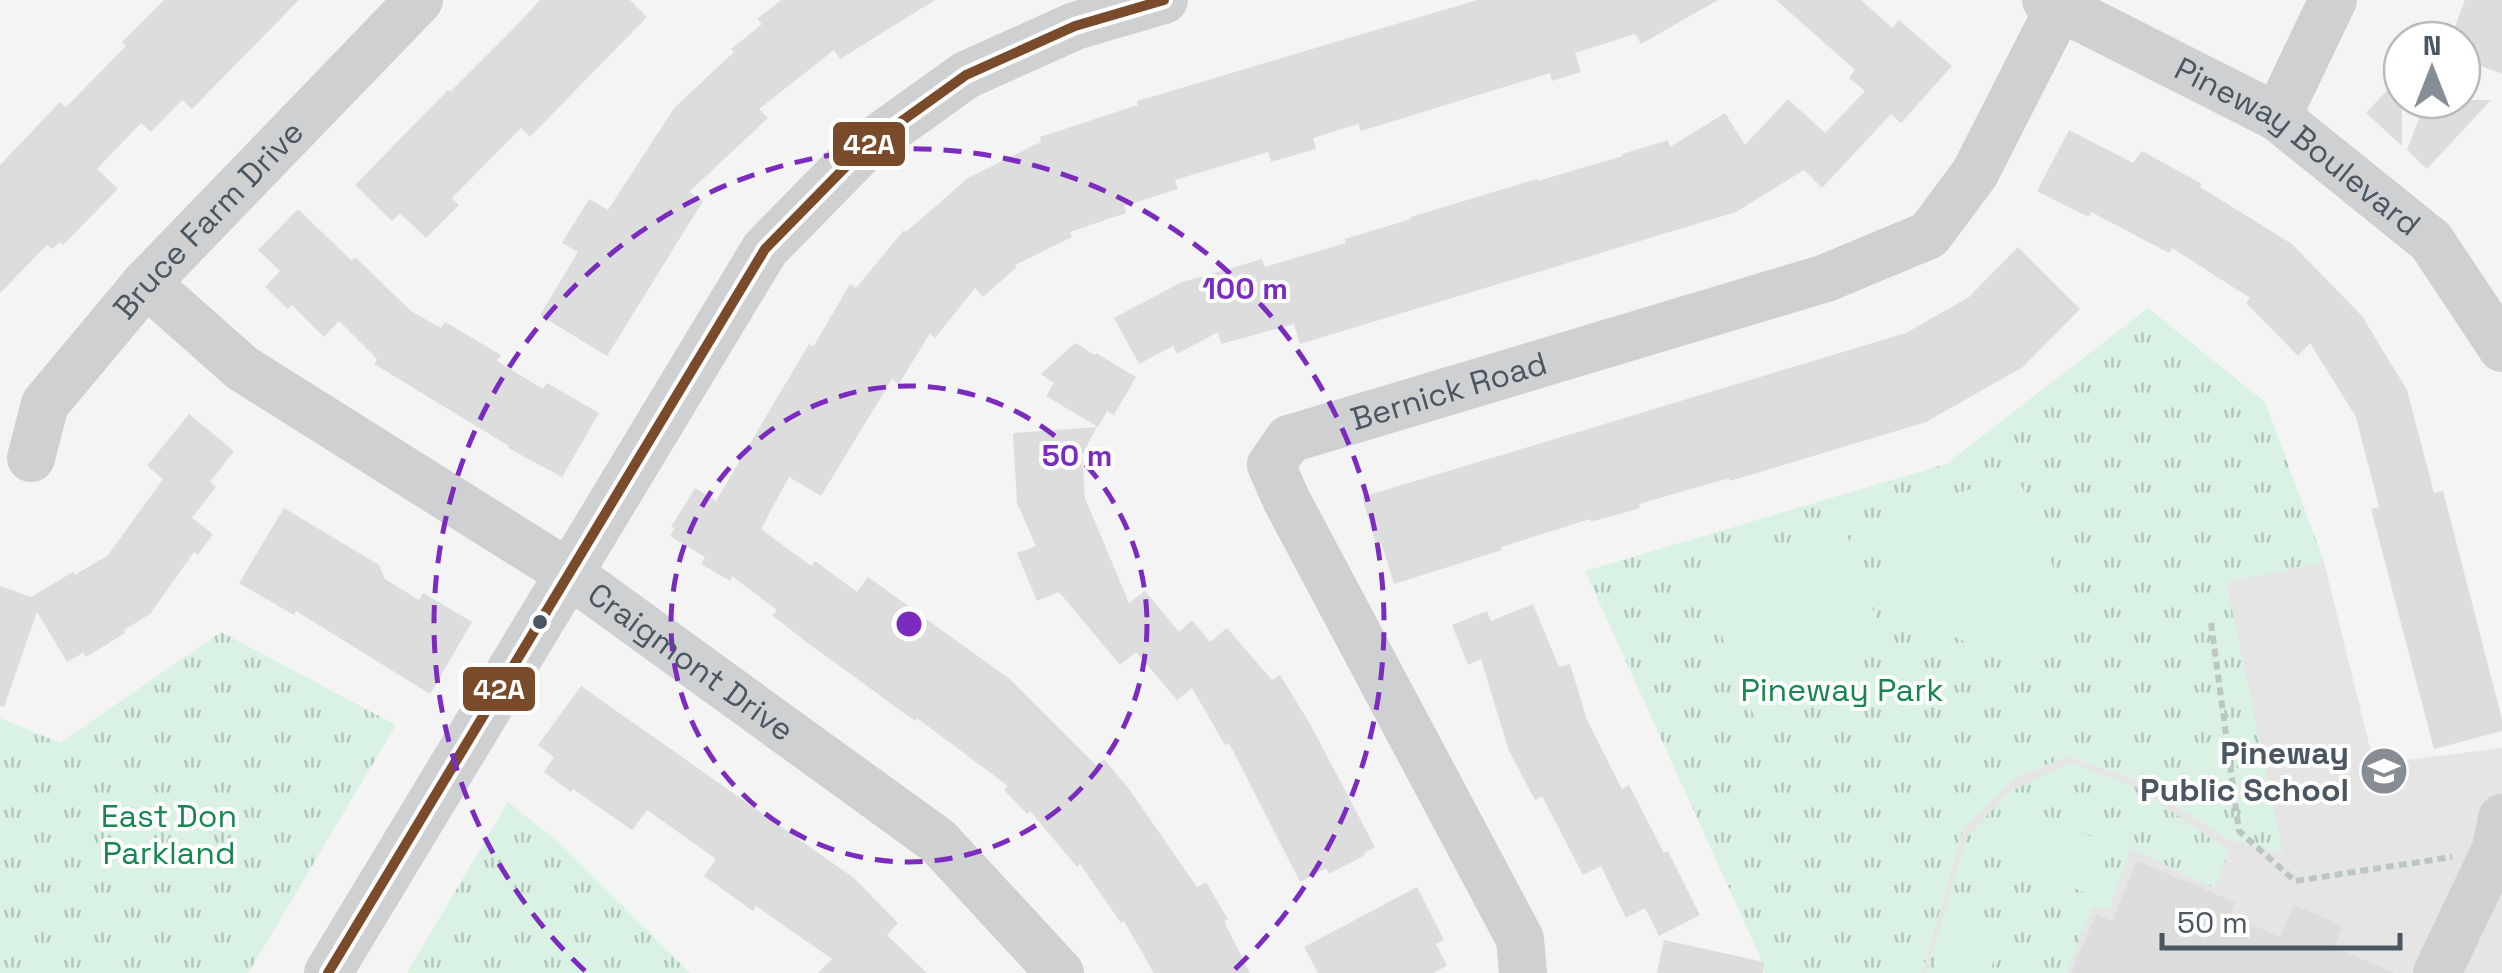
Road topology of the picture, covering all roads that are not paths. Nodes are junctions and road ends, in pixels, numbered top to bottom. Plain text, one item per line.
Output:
1 (419, 0) edge
2 (1164, 0) edge
3 (2333, 0) edge
4 (2052, 4) edge
5 (2277, 117) junction
6 (146, 283) junction
7 (2502, 348) edge
8 (31, 458) dead end
9 (568, 573) junction
10 (2499, 834) edge
11 (328, 973) edge
12 (1060, 973) edge
13 (1523, 973) edge
14 (2437, 973) edge

1 - 6 street, Bruce Farm Drive
2 - 9 street
3 - 5 street
4 - 5 street, Pineway Boulevard
4 - 13 street, Bernick Road
5 - 7 street, Pineway Boulevard
6 - 8 street, Bruce Farm Drive
6 - 9 street, Craigmont Drive
9 - 11 street
9 - 12 street, Craigmont Drive
10 - 14 street

